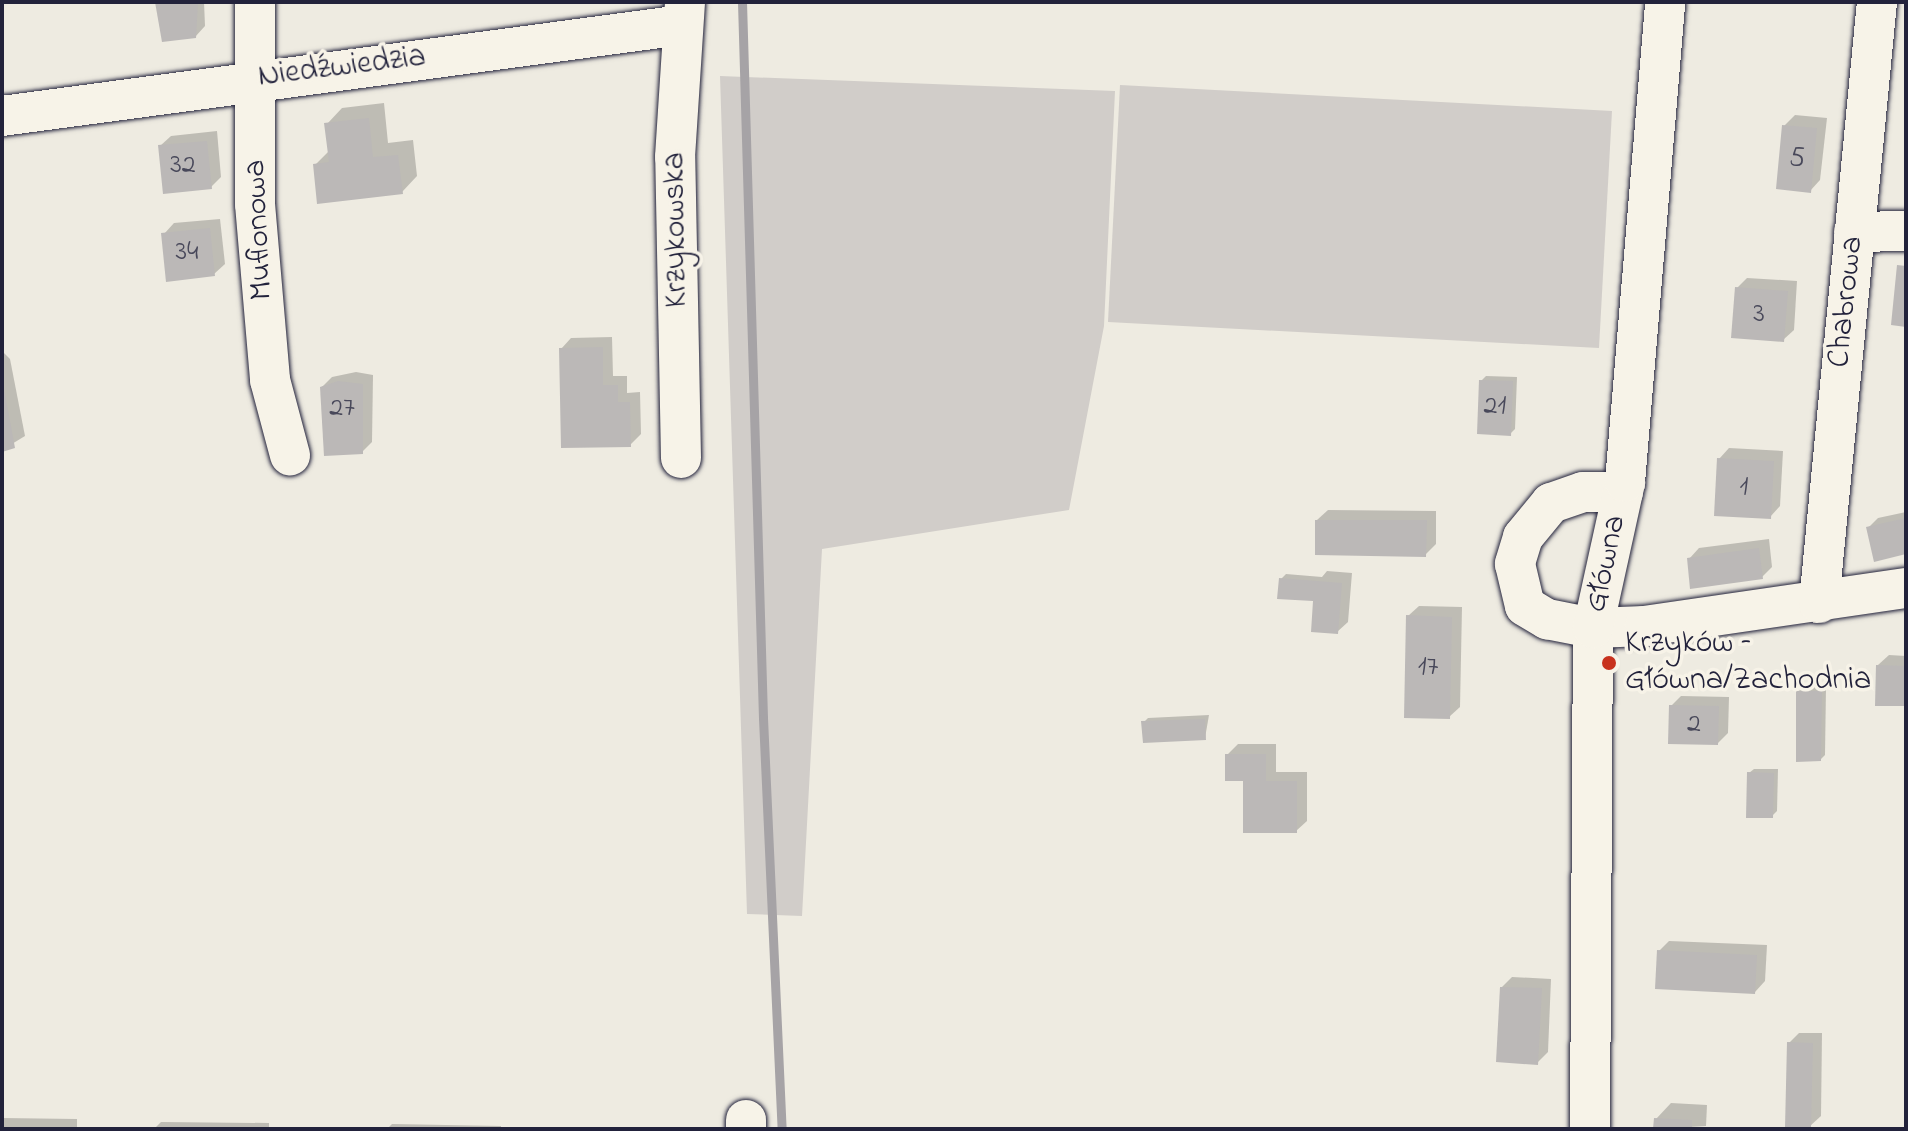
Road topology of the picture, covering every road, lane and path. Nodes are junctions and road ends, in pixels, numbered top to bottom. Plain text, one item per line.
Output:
1 (255, 2) edge
2 (1665, 2) edge
3 (1877, 2) edge
4 (684, 14) edge
5 (258, 78) junction
6 (2, 116) edge
7 (1906, 231) edge
8 (1854, 232) junction
9 (290, 455) dead end
10 (681, 458) dead end
11 (1623, 492) junction
12 (1906, 588) edge
13 (1819, 603) junction
14 (1593, 628) junction
15 (1590, 1129) edge

1 - 5 street, Muflonowa
2 - 11 street, Główna
3 - 8 street, Chabrowa
4 - 5 street, Niedźwiedzia
4 - 10 street, Krzykowska
5 - 6 street, Niedźwiedzia
5 - 9 street, Muflonowa
7 - 8 street
8 - 13 street, Chabrowa
11 - 14 street, Główna
11 - 14 street
12 - 13 street
13 - 14 street
14 - 15 street, Główna

